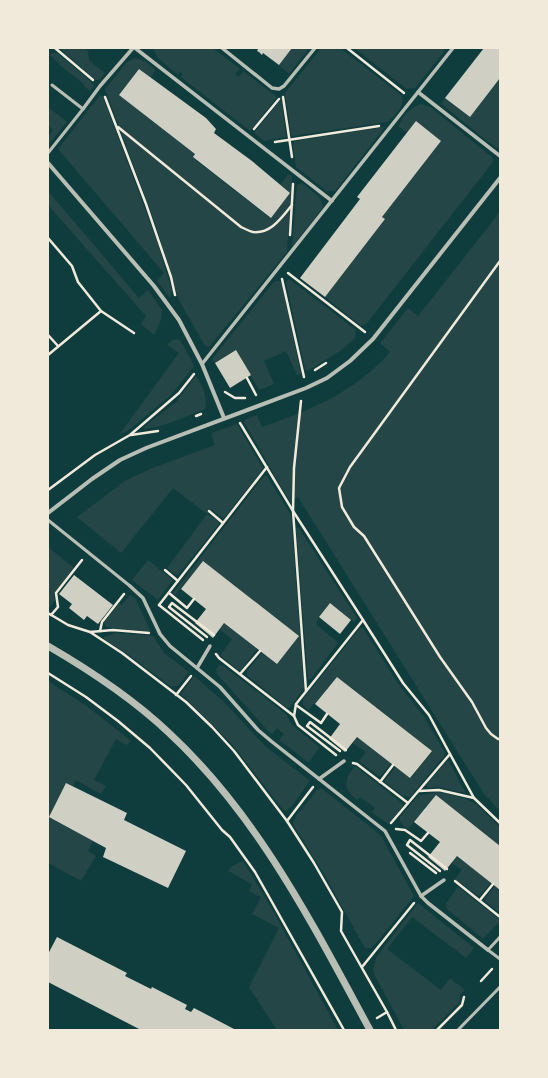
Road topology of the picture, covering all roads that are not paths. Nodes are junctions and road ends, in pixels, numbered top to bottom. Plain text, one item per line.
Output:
1 (134, 48) edge
2 (222, 48) edge
3 (315, 48) edge
4 (453, 48) edge
5 (52, 85) dead end
6 (418, 92) junction
7 (83, 109) junction
8 (48, 153) edge
9 (500, 156) edge
10 (48, 163) edge
11 (500, 178) edge
12 (332, 200) junction
13 (202, 364) junction
14 (224, 418) junction
15 (48, 513) edge
16 (48, 520) edge
17 (130, 586) joint
18 (48, 646) edge
19 (210, 646) dead end
20 (197, 668) junction
21 (344, 760) dead end
22 (319, 779) junction
23 (444, 880) road end
24 (421, 896) junction
25 (500, 937) edge
26 (488, 950) junction
27 (500, 959) edge
28 (500, 987) edge
29 (370, 1030) edge
30 (458, 1030) edge

1 - 7 street
1 - 12 street
2 - 3 street
4 - 6 street
5 - 7 lane
6 - 9 street
6 - 12 street
7 - 8 lane
10 - 13 street
11 - 14 street
12 - 13 street
13 - 14 street
14 - 15 street
16 - 17 lane
17 - 20 street
18 - 29 street
19 - 20 street
20 - 22 street
21 - 22 street
22 - 24 street
23 - 24 street
24 - 26 street
25 - 26 lane
26 - 27 lane
28 - 30 lane

